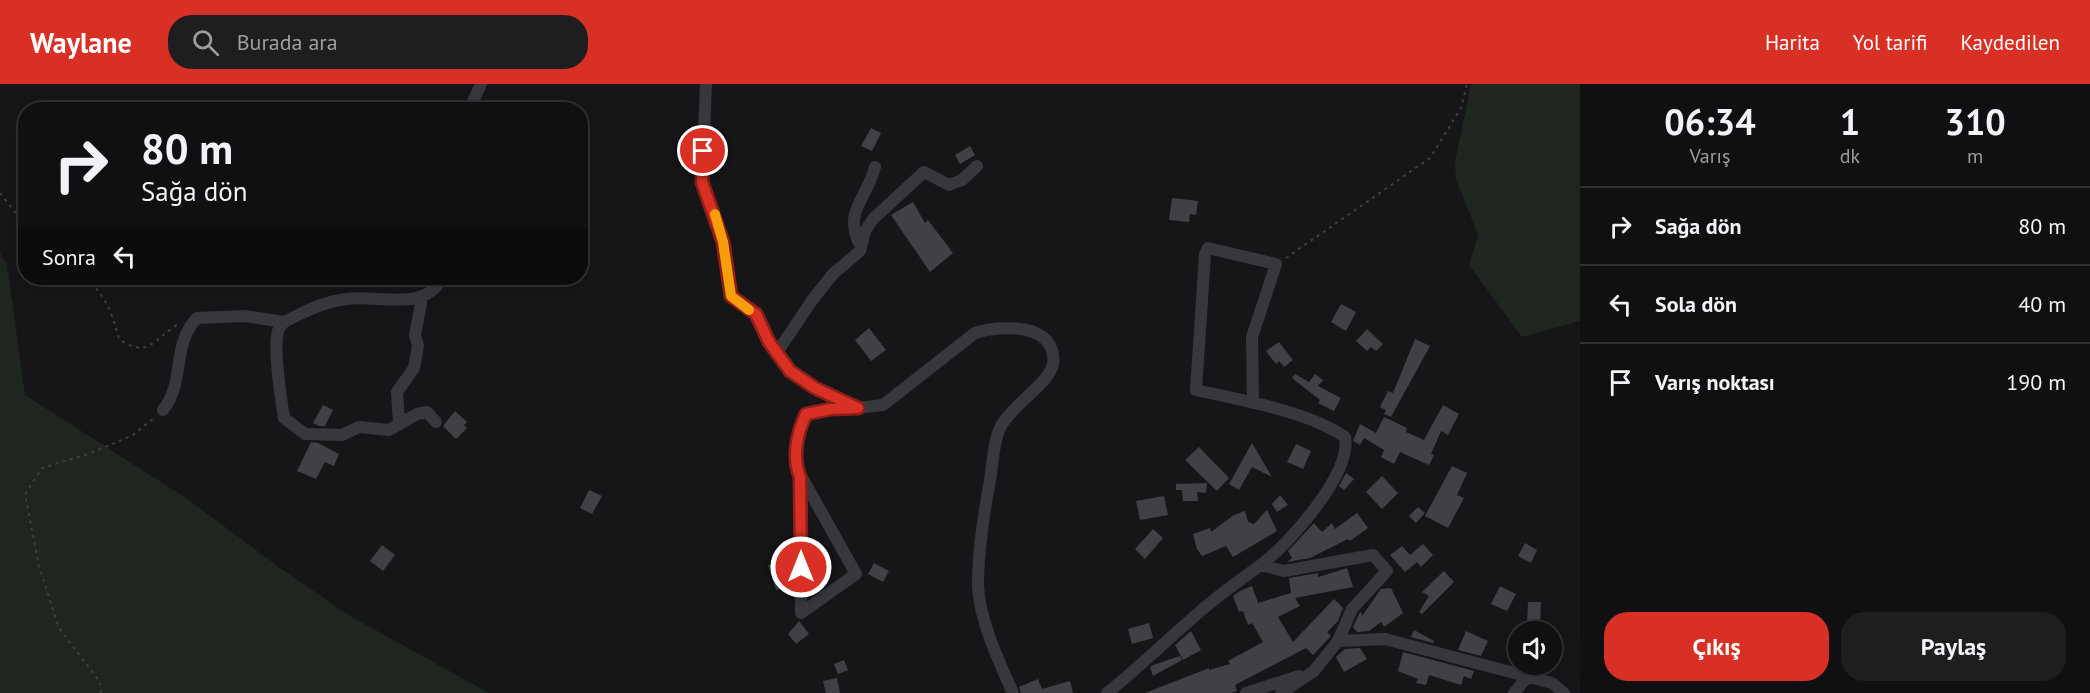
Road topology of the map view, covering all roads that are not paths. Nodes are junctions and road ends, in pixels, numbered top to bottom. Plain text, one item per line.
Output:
1 (481, 84) edge
2 (706, 84) edge
3 (473, 102) edge
4 (977, 166) dead end
5 (875, 167) dead end
6 (861, 247) junction
7 (439, 285) edge
8 (422, 298) junction
9 (283, 322) junction
10 (776, 354) junction
11 (1253, 403) junction
12 (858, 408) junction
13 (163, 411) road end
14 (436, 422) dead end
15 (399, 424) junction
16 (800, 477) junction
17 (1262, 565) junction
18 (1338, 641) junction
19 (1314, 671) junction
20 (1528, 676) junction
21 (1013, 693) edge
22 (1107, 693) edge
23 (1246, 693) edge
24 (1281, 693) edge
25 (1514, 693) edge
26 (1564, 693) edge

1 - 3 street
2 - 10 street
4 - 6 street
5 - 6 street
6 - 10 street
7 - 8 street
8 - 9 street
8 - 15 street
9 - 13 street
9 - 15 street
10 - 12 street
11 - 11 street
11 - 17 street
12 - 16 street
12 - 21 street
14 - 15 street
16 - 16 street
17 - 18 street
17 - 22 street
18 - 19 street
18 - 20 street
19 - 23 street
19 - 24 street
20 - 25 street
20 - 26 street

